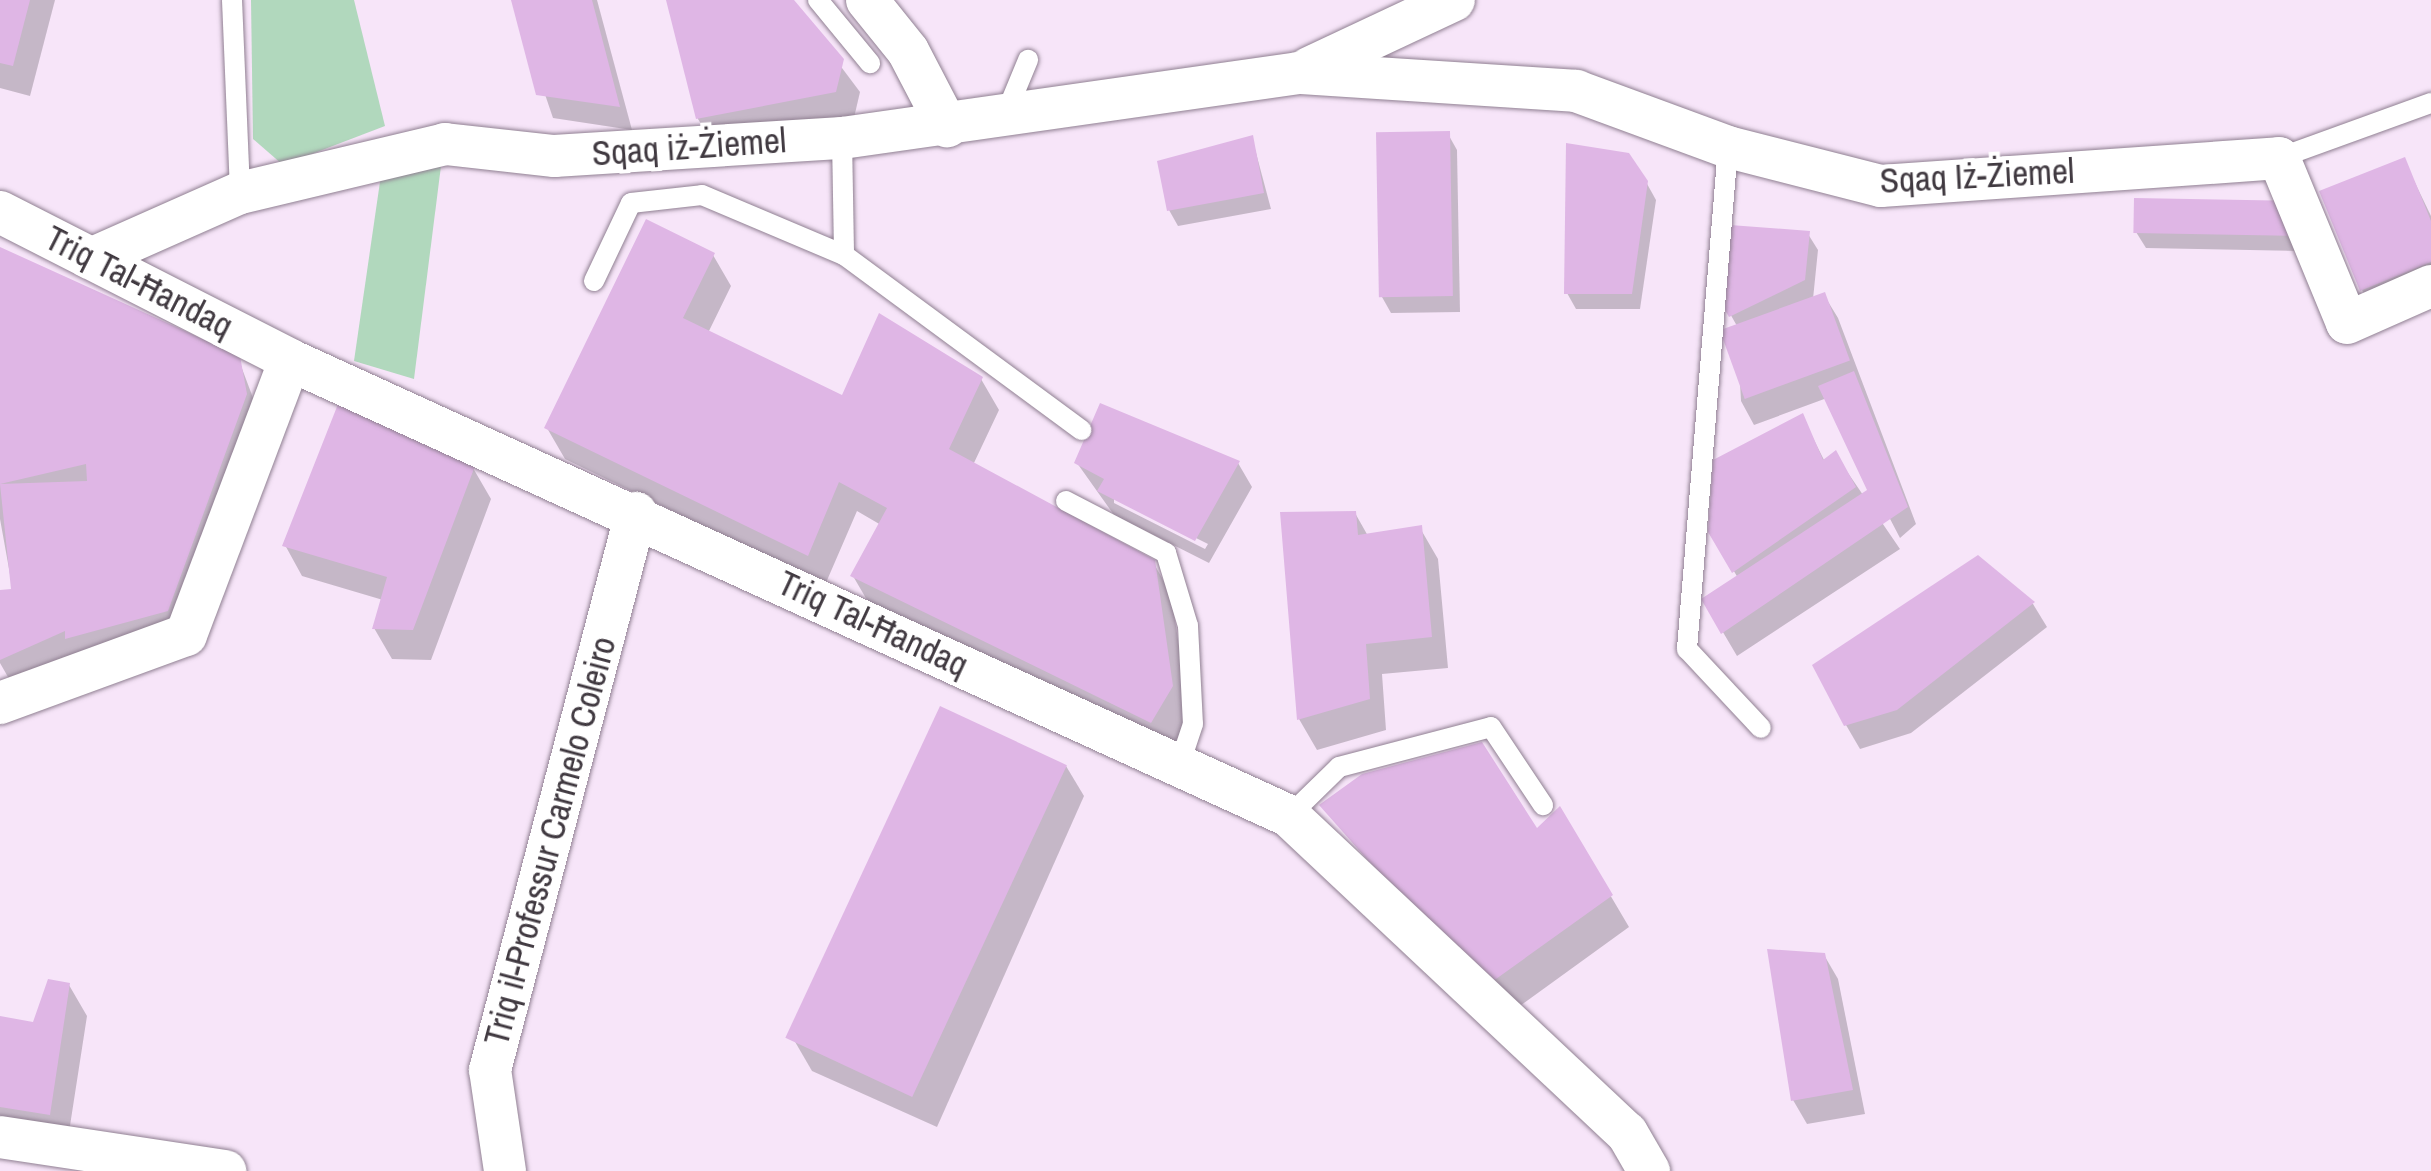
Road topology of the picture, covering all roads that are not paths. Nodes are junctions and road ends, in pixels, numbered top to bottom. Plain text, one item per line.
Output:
1 (232, 0) edge
2 (818, 0) edge
3 (867, 0) edge
4 (1454, 0) edge
5 (1028, 60) dead end
6 (870, 63) dead end
7 (1300, 73) junction
8 (2431, 104) edge
9 (1004, 120) junction
10 (947, 126) junction
11 (842, 138) junction
12 (1728, 147) junction
13 (2279, 158) junction
14 (240, 193) junction
15 (0, 212) edge
16 (844, 255) junction
17 (93, 258) junction
18 (594, 282) dead end
19 (2431, 286) edge
20 (290, 360) junction
21 (1082, 430) dead end
22 (1066, 501) dead end
23 (636, 513) junction
24 (0, 704) edge
25 (1761, 728) dead end
26 (1180, 766) junction
27 (1543, 804) dead end
28 (1289, 816) junction
29 (0, 1136) edge
30 (225, 1171) edge
31 (505, 1171) edge
32 (1649, 1171) edge

1 - 14 lane
2 - 6 lane
3 - 10 street
4 - 7 street
5 - 9 lane
7 - 9 street, Sqaq iż-Żiemel
7 - 12 street, Sqaq Iż-Żiemel
8 - 13 lane
9 - 10 street, Sqaq iż-Żiemel
10 - 11 street, Sqaq iż-Żiemel
11 - 14 street, Sqaq iż-Żiemel
11 - 16 lane
12 - 13 street, Sqaq Iż-Żiemel
12 - 25 lane
13 - 19 street
14 - 17 street, Sqaq iż-Żiemel
15 - 17 street, Triq Tal-Ħandaq
16 - 18 lane
16 - 21 lane
17 - 20 street, Triq Tal-Ħandaq
20 - 23 street, Triq Tal-Ħandaq
20 - 24 street
22 - 26 lane
23 - 26 street, Triq Tal-Ħandaq
23 - 31 street, Triq il-Professur Carmelo Coleiro
26 - 28 street, Triq Tal-Ħandaq
27 - 28 lane
28 - 32 street, Triq Tal-Ħandaq
29 - 30 street

